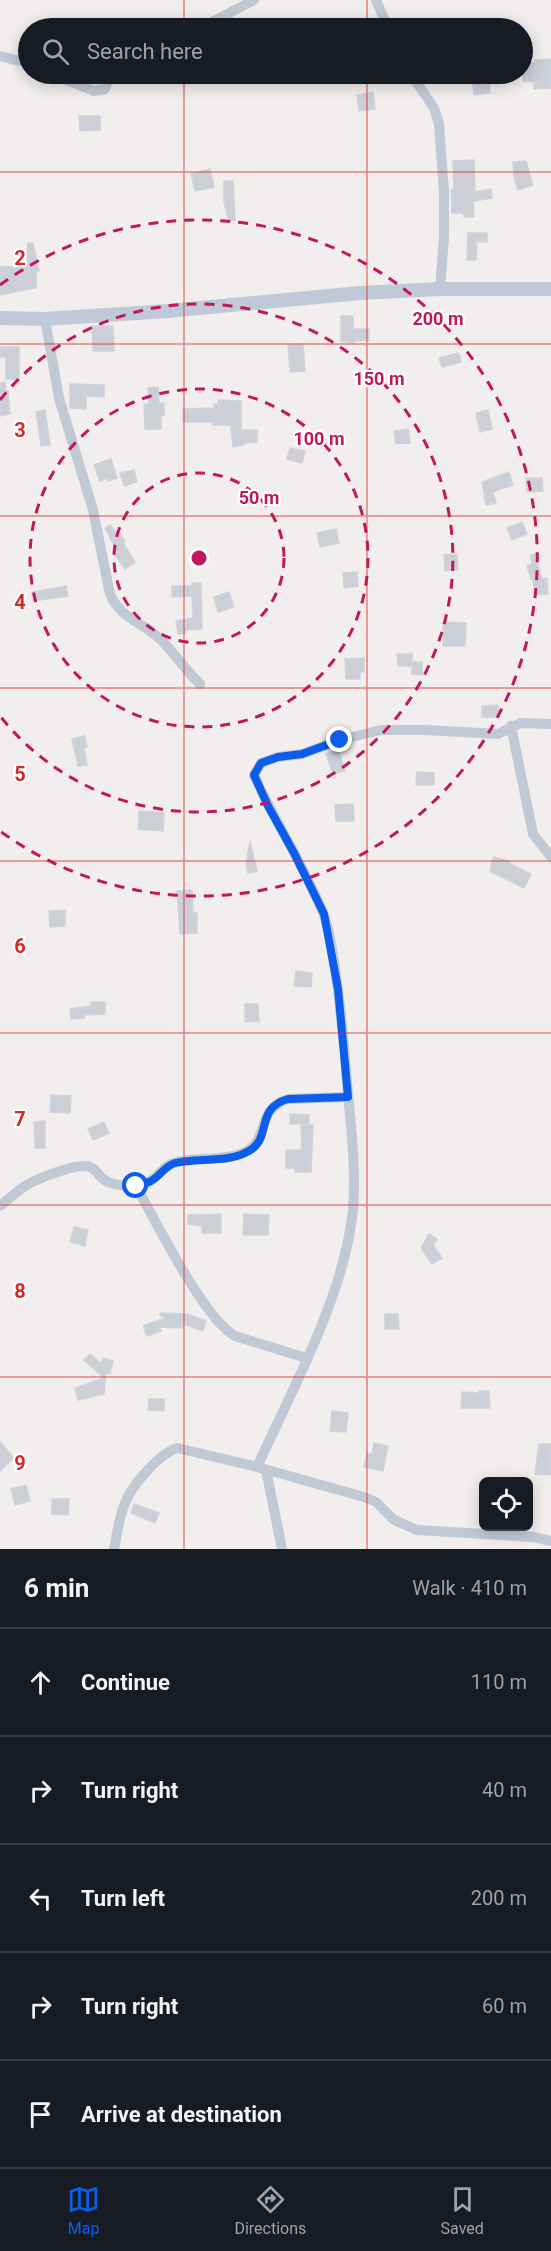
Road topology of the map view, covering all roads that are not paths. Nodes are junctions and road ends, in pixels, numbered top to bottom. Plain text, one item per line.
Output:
1 (254, 0) edge
2 (376, 0) edge
3 (220, 18) edge
4 (384, 18) edge
5 (0, 56) edge
6 (18, 60) edge
7 (77, 84) edge
8 (107, 84) edge
9 (418, 84) edge
10 (440, 289) junction
11 (551, 289) edge
12 (0, 318) edge
13 (45, 319) junction
14 (200, 684) dead end
15 (551, 724) edge
16 (511, 726) junction
17 (551, 857) edge
18 (348, 1097) junction
19 (136, 1186) junction
20 (0, 1206) edge
21 (306, 1358) junction
22 (262, 1469) junction
23 (551, 1540) edge
24 (114, 1549) edge
25 (282, 1549) edge

1 - 3 street
2 - 4 street
5 - 6 street
7 - 8 street
9 - 10 street
10 - 11 main road
10 - 13 main road
12 - 13 main road
13 - 14 street
15 - 16 street
16 - 17 street
16 - 18 street
18 - 19 street
18 - 21 street
19 - 20 street
19 - 21 street
21 - 22 street
22 - 23 street
22 - 24 street
22 - 25 street

